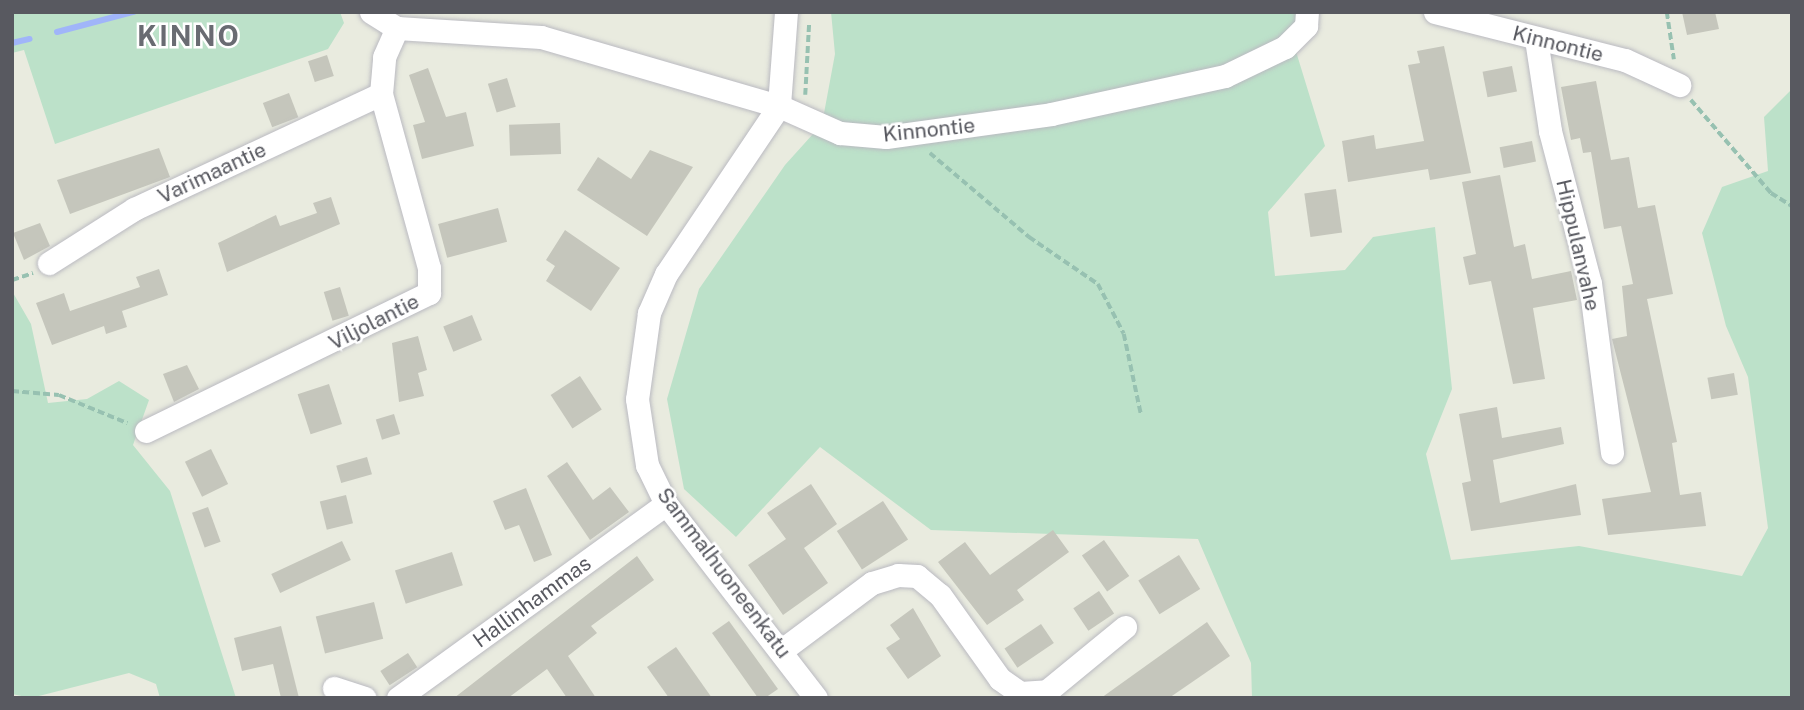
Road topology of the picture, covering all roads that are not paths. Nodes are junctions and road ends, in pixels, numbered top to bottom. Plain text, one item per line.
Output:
1 (371, 12) edge
2 (786, 12) edge
3 (1307, 12) edge
4 (1435, 12) edge
5 (397, 28) junction
6 (1536, 39) junction
7 (1679, 85) road end
8 (381, 94) junction
9 (788, 110) junction
10 (50, 264) dead end
11 (146, 431) road end
12 (1612, 453) dead end
13 (666, 504) junction
14 (1125, 627) dead end
15 (782, 650) junction
16 (334, 688) dead end
17 (364, 698) edge
18 (398, 698) edge
19 (816, 698) edge

1 - 5 street, Kinnontie
2 - 9 street
3 - 9 street, Kinnontie
4 - 6 street, Kinnontie
5 - 8 street, Viljolantie
5 - 9 street, Kinnontie
6 - 7 street, Kinnontie
6 - 12 street, Hippulanvahe
8 - 10 street, Varimaantie
8 - 11 street, Viljolantie
9 - 13 street, Sammalhuoneenkatu
13 - 15 street, Sammalhuoneenkatu
13 - 18 street, Hallinhammas
14 - 15 street
15 - 19 street, Sammalhuoneenkatu
16 - 17 street

